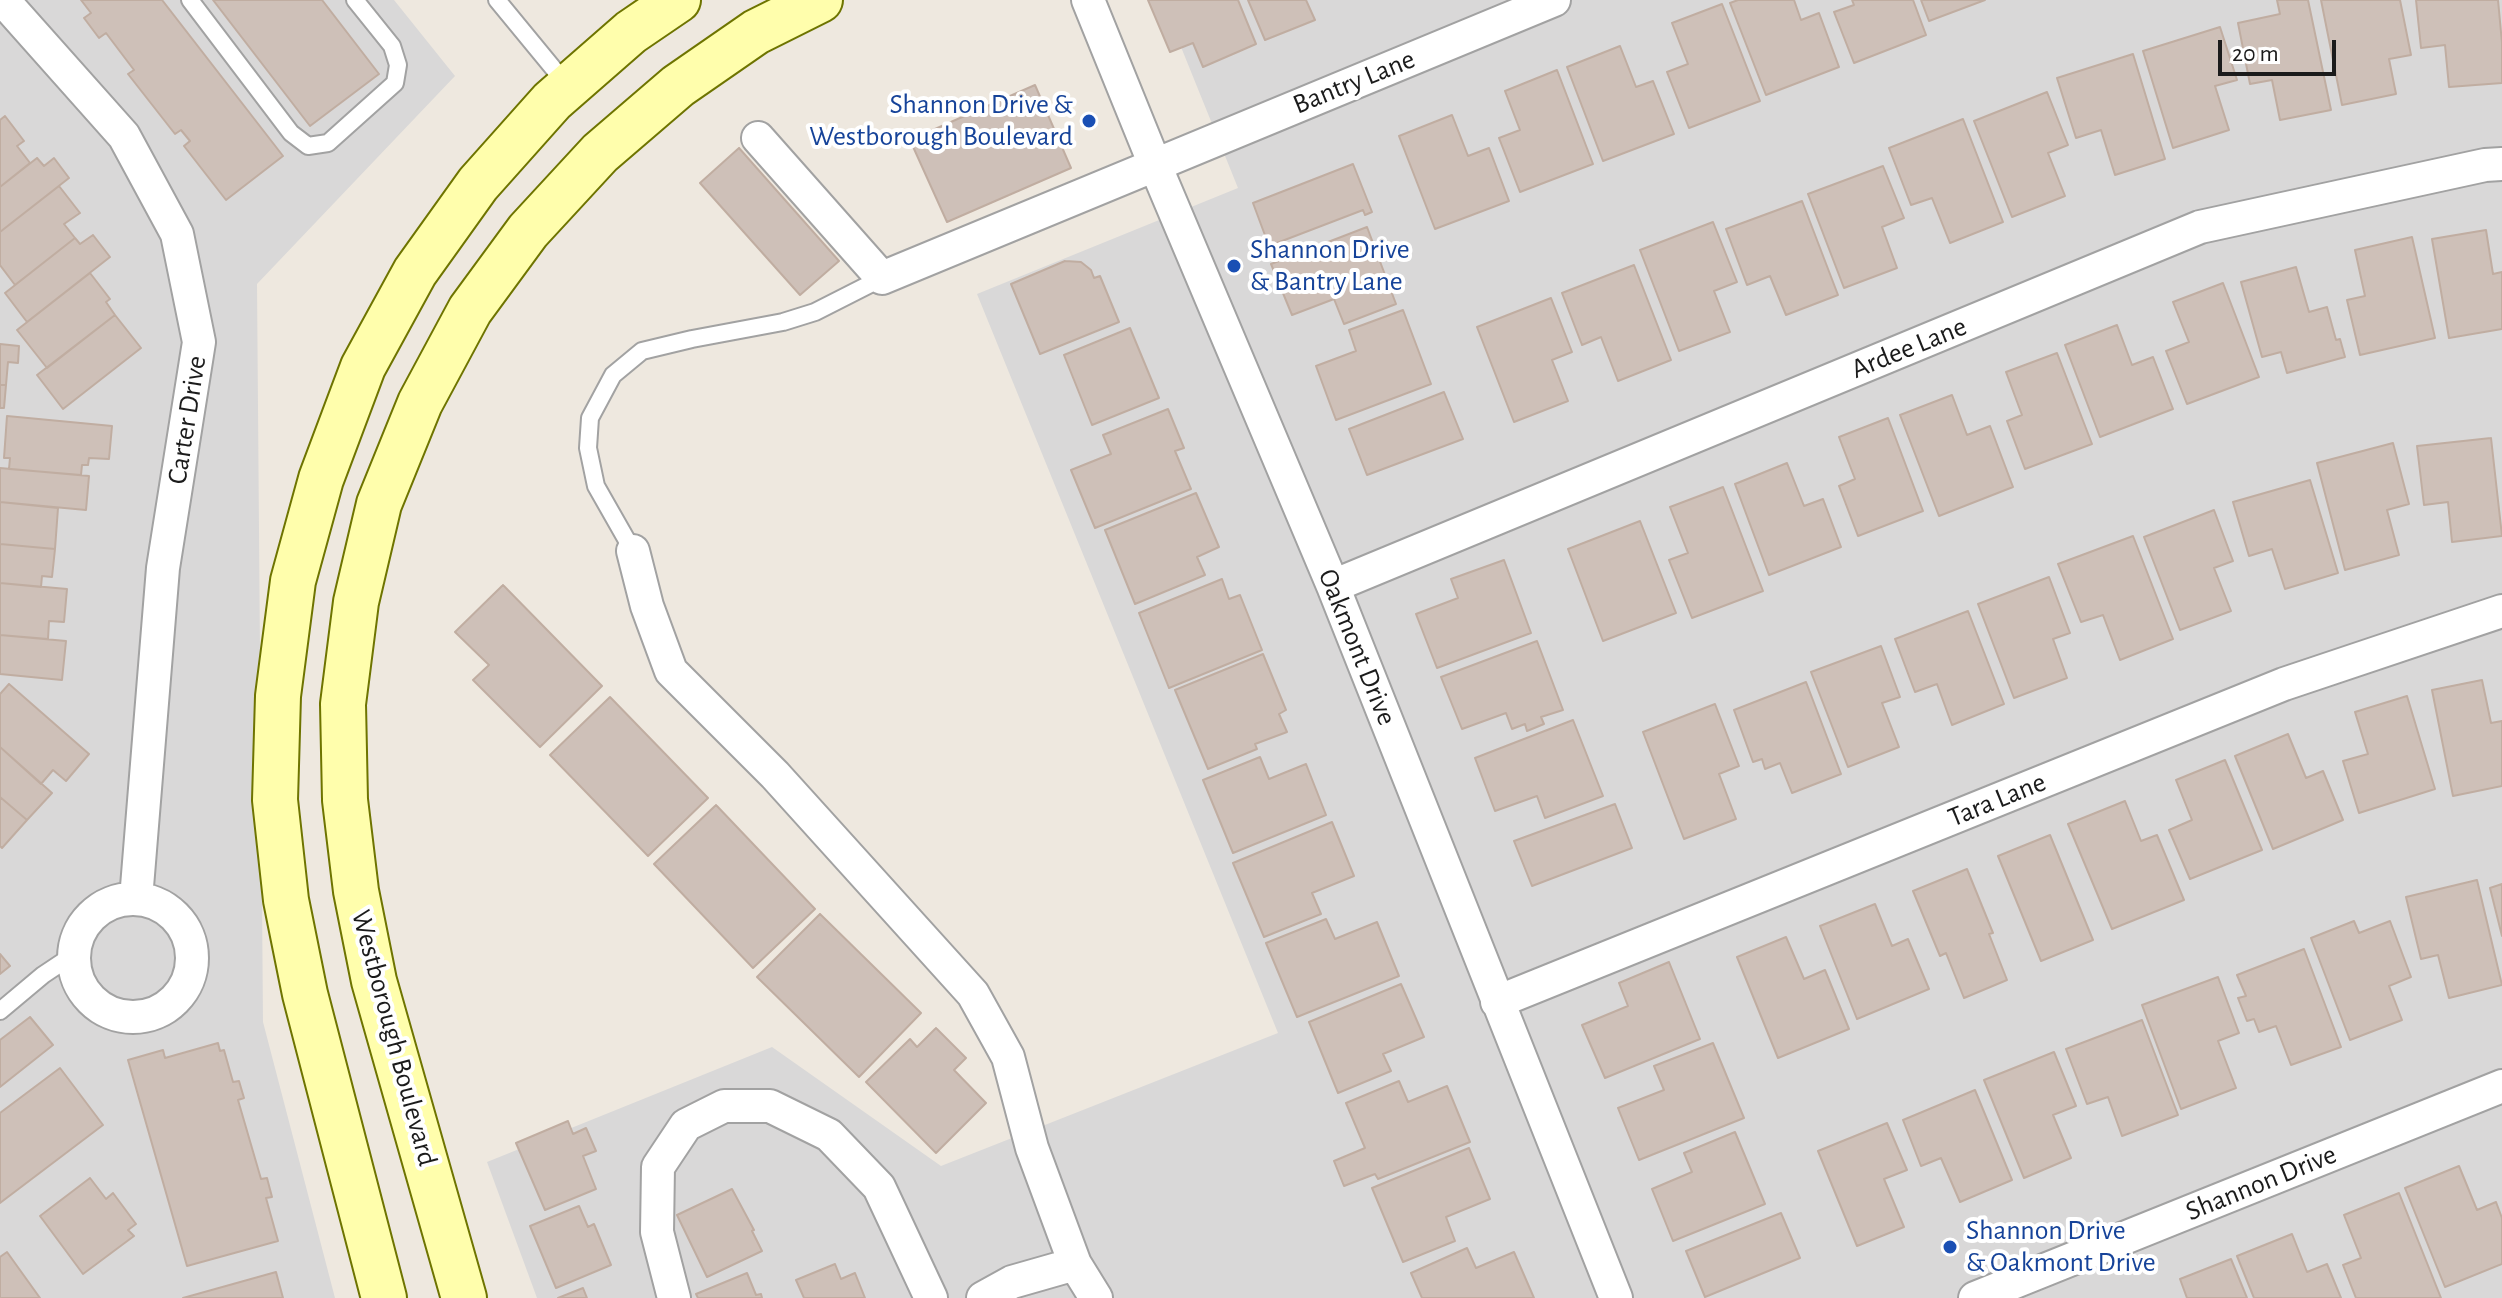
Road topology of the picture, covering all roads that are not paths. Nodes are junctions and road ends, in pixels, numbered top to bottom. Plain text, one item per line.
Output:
1 (3, 0) edge
2 (190, 0) edge
3 (355, 0) edge
4 (497, 0) edge
5 (678, 0) edge
6 (820, 0) edge
7 (1088, 0) edge
8 (1554, 0) edge
9 (568, 87) junction
10 (758, 138) dead end
11 (2502, 164) edge
12 (1155, 165) junction
13 (882, 278) junction
14 (633, 551) joint
15 (1333, 586) junction
16 (2502, 611) edge
17 (136, 899) junction
18 (73, 955) junction
19 (1497, 1002) junction
20 (0, 1011) edge
21 (2502, 1086) edge
22 (1075, 1264) junction
23 (384, 1298) edge
24 (464, 1298) edge
25 (674, 1298) edge
26 (931, 1298) edge
27 (983, 1298) edge
28 (1096, 1298) edge
29 (1616, 1298) edge
30 (1975, 1298) edge

1 - 17 street, Carter Drive
2 - 3 lane
4 - 9 lane
5 - 9 main road
6 - 24 main road, Westborough Boulevard
7 - 12 street, Oakmont Drive
8 - 12 street, Bantry Lane
9 - 23 main road
10 - 13 street
11 - 15 street, Ardee Lane
12 - 13 street, Bantry Lane
12 - 15 street, Oakmont Drive
13 - 14 lane
14 - 22 street
15 - 19 street, Oakmont Drive
16 - 19 street, Tara Lane
17 - 18 street
17 - 18 street
18 - 20 lane
19 - 29 street, Oakmont Drive
21 - 30 street, Shannon Drive
22 - 27 street
22 - 28 street
25 - 26 street

